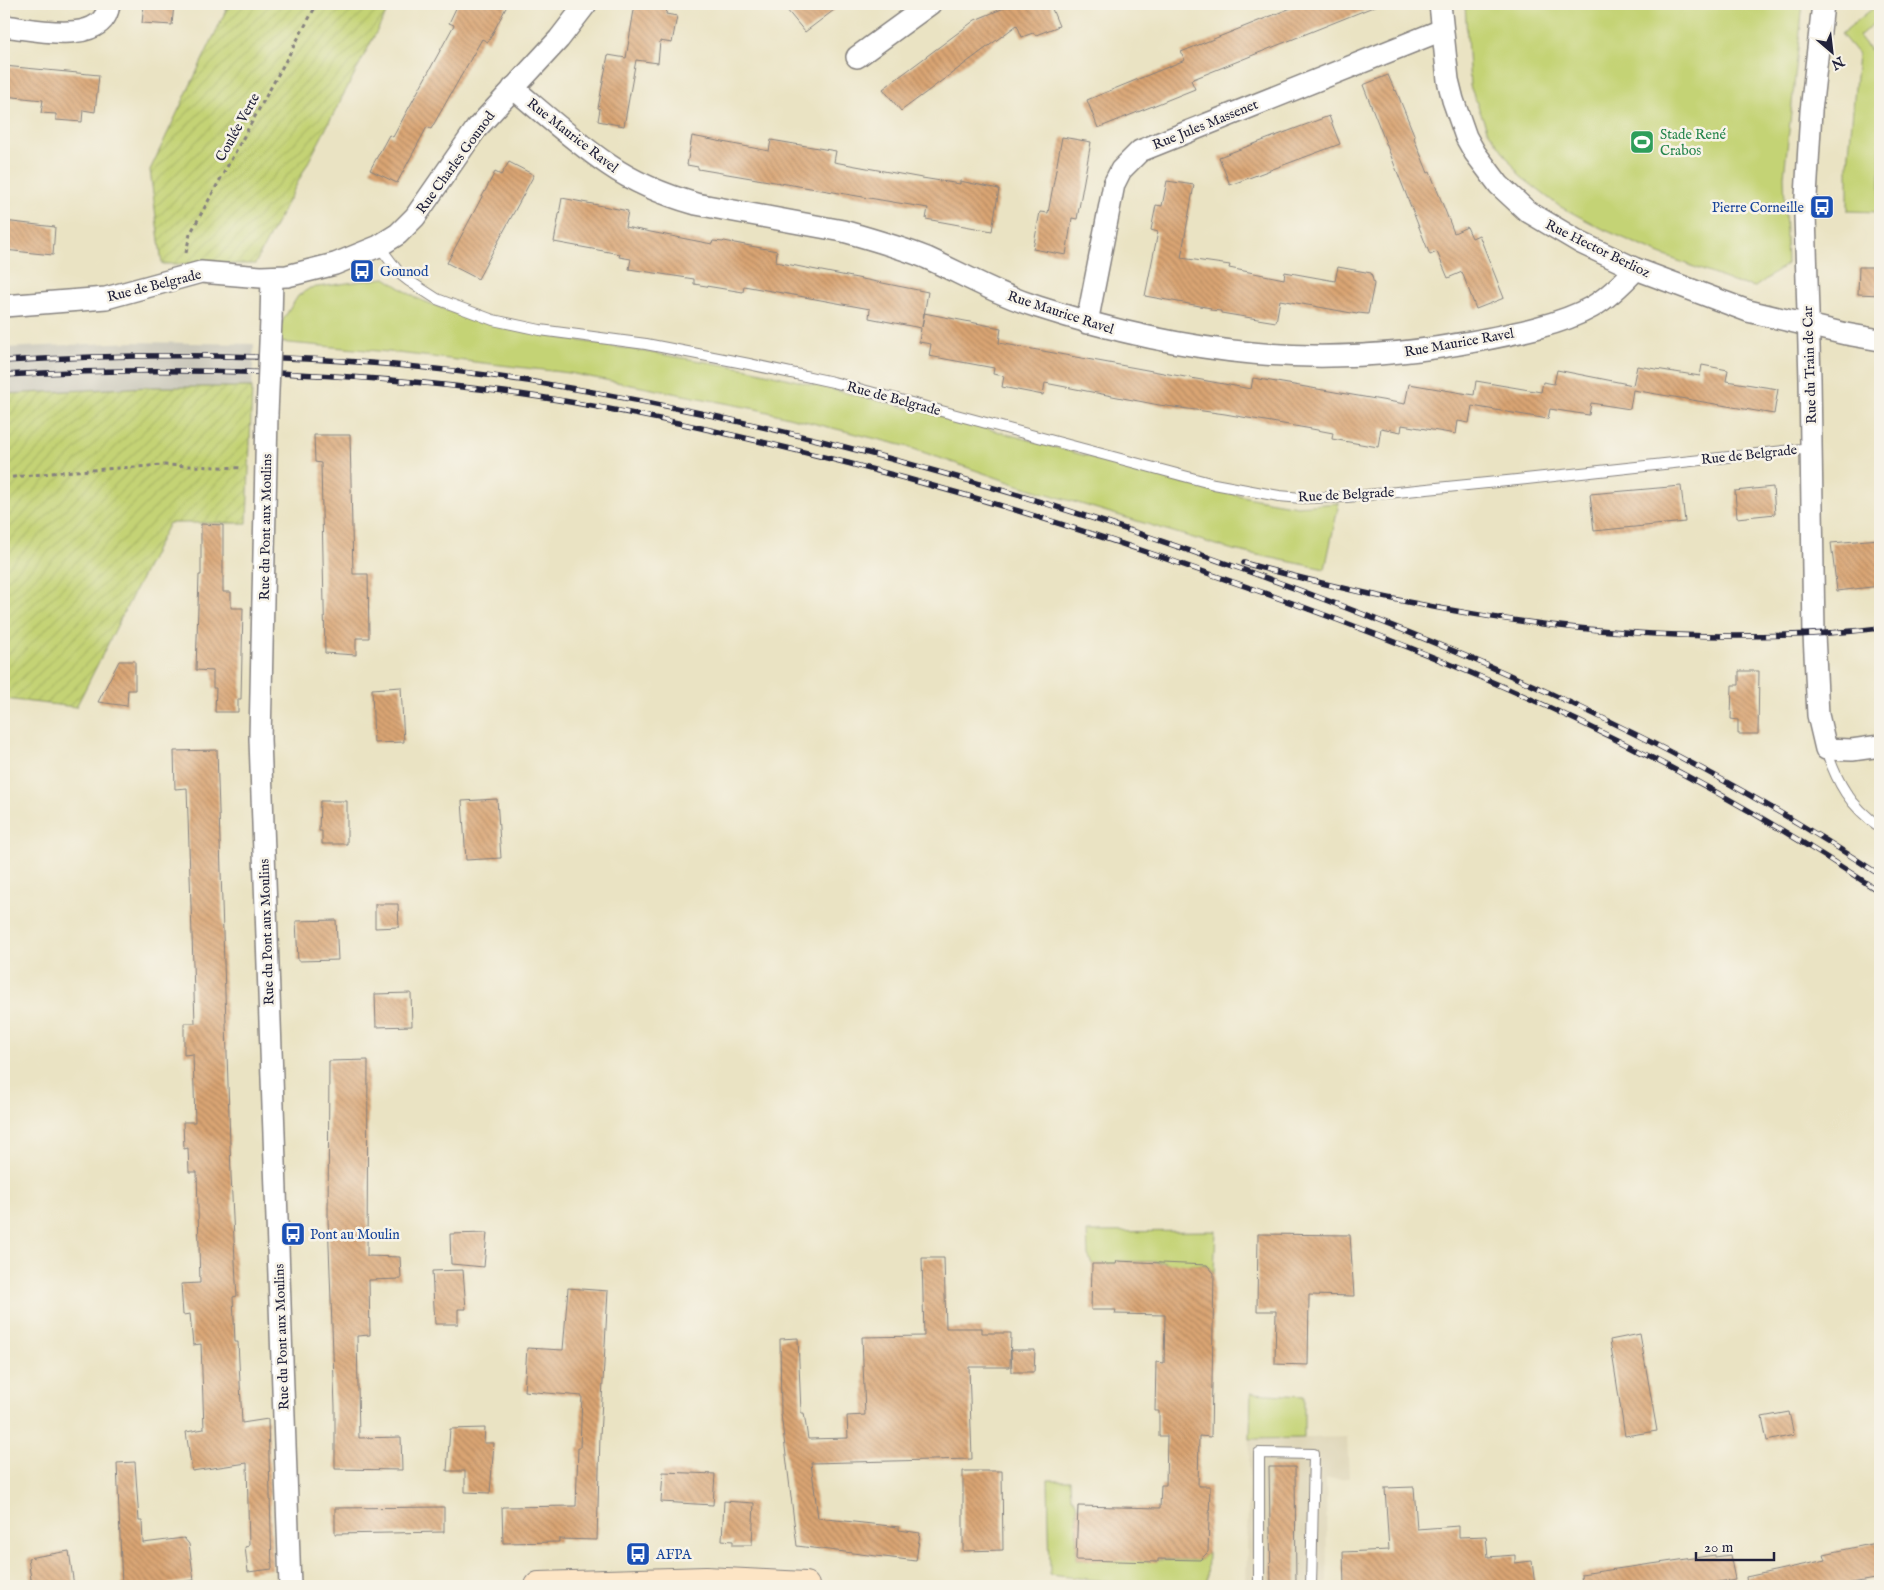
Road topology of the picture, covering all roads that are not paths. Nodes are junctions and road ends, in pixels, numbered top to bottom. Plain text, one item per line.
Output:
1 (109, 4) edge
2 (586, 4) edge
3 (930, 4) edge
4 (1440, 4) edge
5 (1823, 4) edge
6 (4, 26) edge
7 (1442, 30) junction
8 (857, 57) dead end
9 (513, 88) junction
10 (379, 246) junction
11 (1636, 269) junction
12 (272, 278) junction
13 (4, 306) edge
14 (1086, 323) junction
15 (1808, 325) junction
16 (1880, 340) edge
17 (1811, 448) junction
18 (1880, 746) edge
19 (1826, 749) junction
20 (1880, 827) edge
21 (290, 1586) edge
22 (539, 1586) edge
23 (805, 1586) edge
24 (1259, 1586) edge
25 (1311, 1586) edge

1 - 6 street
2 - 9 street, Rue Charles Gounod
3 - 8 street
4 - 7 street, Rue Hector Berlioz
5 - 15 street, Rue du Train de Car
7 - 11 street, Rue Hector Berlioz
7 - 14 street, Rue Jules Massenet
9 - 10 street, Rue Charles Gounod
9 - 14 street, Rue Maurice Ravel
10 - 12 street, Rue de Belgrade
10 - 17 lane, Rue de Belgrade
11 - 14 street, Rue Maurice Ravel
11 - 15 street, Rue Hector Berlioz
12 - 13 street, Rue de Belgrade
12 - 21 street, Rue du Pont aux Moulins, bridge
15 - 16 street, Rue Hector Berlioz
15 - 17 street, Rue du Train de Car
17 - 19 street, Rue du Train de Car
18 - 19 street
19 - 20 lane, Rue du Train de Car
22 - 23 main road
24 - 25 lane

